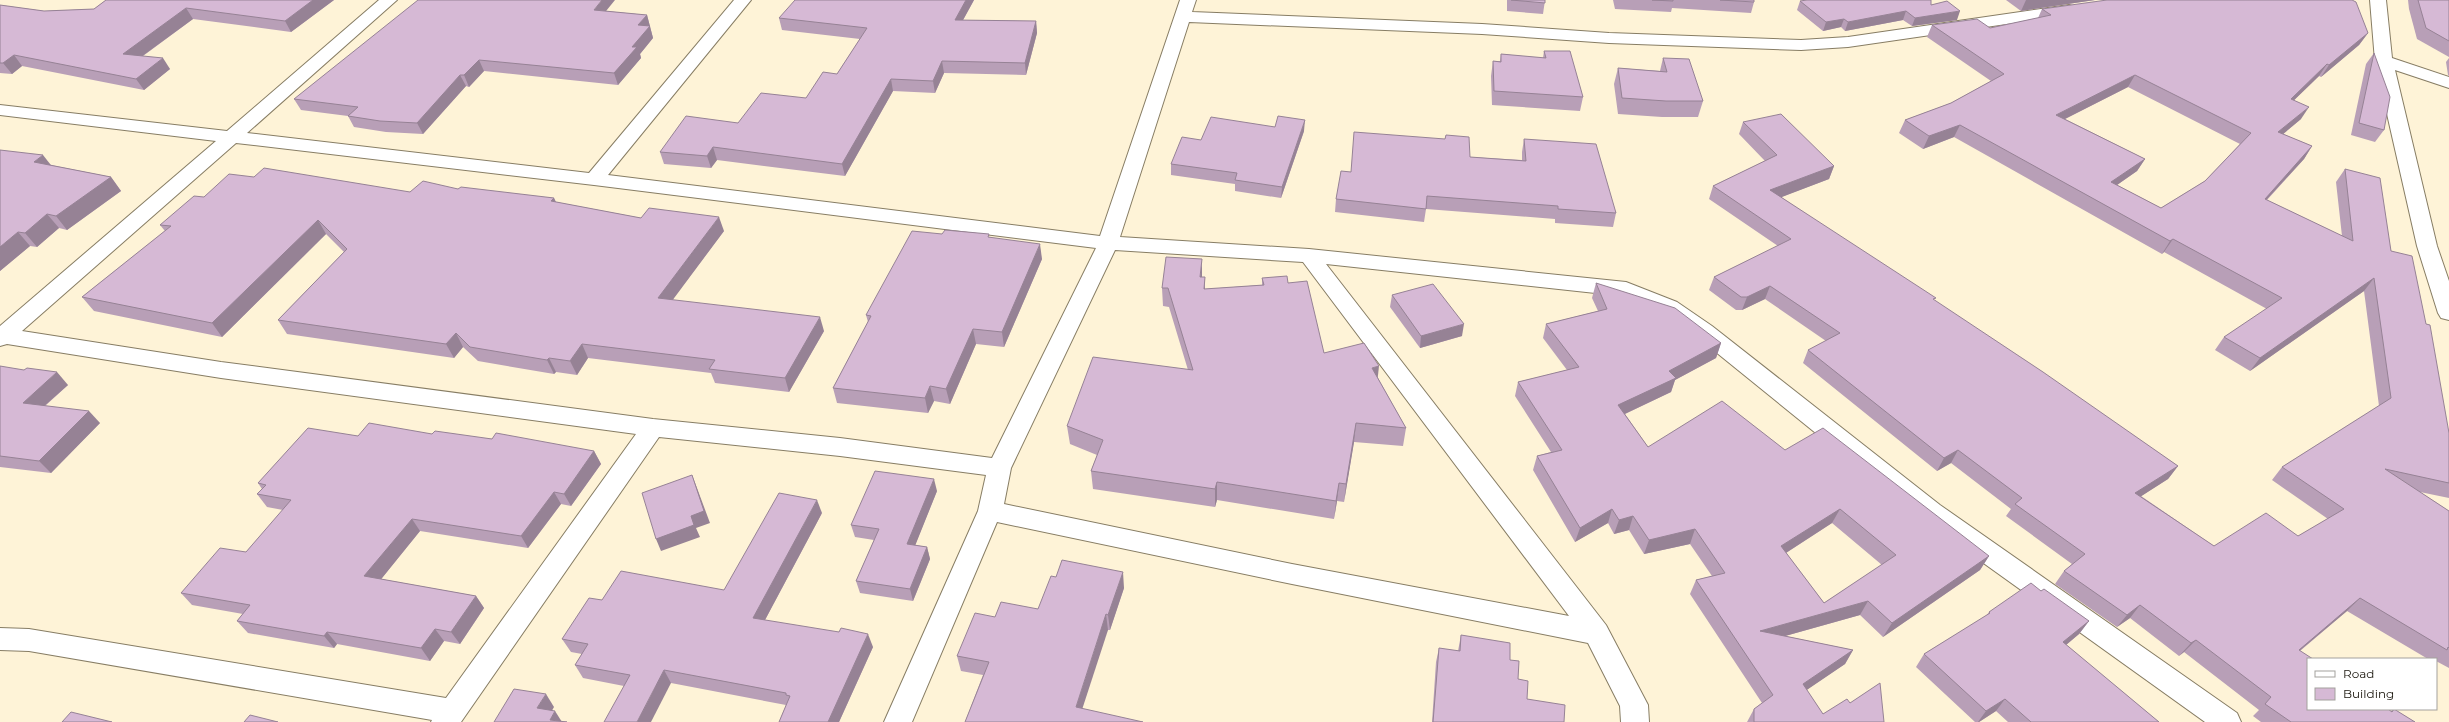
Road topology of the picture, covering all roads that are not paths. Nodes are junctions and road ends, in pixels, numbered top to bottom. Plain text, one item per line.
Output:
1 (390, 0) edge
2 (743, 0) edge
3 (1188, 0) edge
4 (2378, 0) edge
5 (2084, 8) edge
6 (1184, 17) junction
7 (2384, 61) junction
8 (2449, 83) edge
9 (0, 110) edge
10 (229, 137) junction
11 (594, 179) junction
12 (1108, 243) junction
13 (2427, 246) junction
14 (1309, 256) junction
15 (2449, 258) edge
16 (2449, 313) edge
17 (1, 336) edge
18 (653, 428) junction
19 (999, 468) junction
20 (990, 511) junction
21 (1597, 633) junction
22 (0, 639) edge
23 (448, 717) edge
24 (898, 722) edge
25 (1635, 722) edge
26 (2227, 722) edge

1 - 10 street
2 - 11 street
3 - 6 street
4 - 7 street
5 - 6 street
6 - 12 street
7 - 8 street
7 - 13 street
9 - 10 street
10 - 11 street
10 - 17 street
11 - 12 street
12 - 14 street
12 - 19 street
13 - 15 street
13 - 16 street
14 - 21 street
14 - 26 street
17 - 18 street
18 - 19 street
18 - 23 street
19 - 20 street
20 - 21 street
20 - 24 street
21 - 25 street
22 - 23 street

